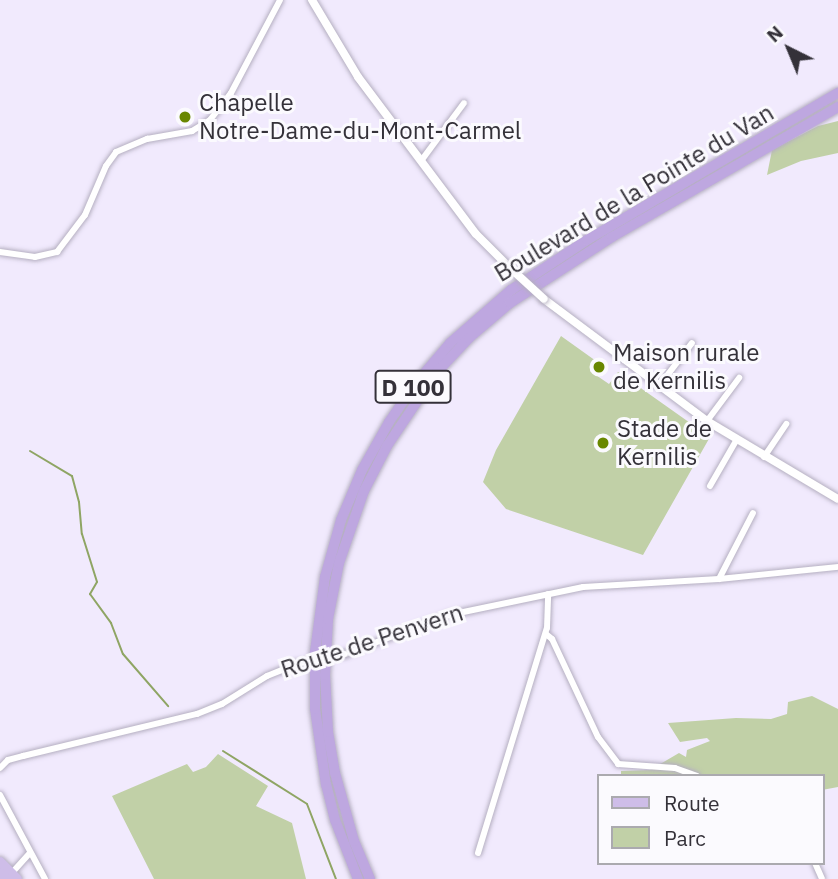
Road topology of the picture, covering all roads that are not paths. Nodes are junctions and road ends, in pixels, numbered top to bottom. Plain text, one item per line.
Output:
1 (280, 0) edge
2 (312, 0) edge
3 (838, 93) edge
4 (464, 103) dead end
5 (838, 107) edge
6 (421, 161) junction
7 (0, 252) edge
8 (692, 342) dead end
9 (739, 378) dead end
10 (659, 386) junction
11 (707, 421) junction
12 (786, 424) dead end
13 (737, 439) junction
14 (764, 457) junction
15 (710, 486) dead end
16 (838, 499) edge
17 (753, 513) dead end
18 (838, 566) edge
19 (719, 579) junction
20 (548, 594) junction
21 (546, 634) junction
22 (0, 768) edge
23 (691, 774) edge
24 (0, 795) edge
25 (30, 853) junction
26 (478, 853) dead end
27 (0, 862) edge
28 (8, 877) edge
29 (45, 879) edge
30 (358, 879) edge
31 (370, 879) edge

1 - 7 street
2 - 6 street
3 - 30 highway, Boulevard de la Pointe du Van / D 100
4 - 6 street
5 - 31 highway, Boulevard de la Pointe du Van / D 100
6 - 10 street, bridge
8 - 10 street
9 - 11 street
10 - 11 street
11 - 13 street
12 - 14 street
13 - 14 street
13 - 15 street
14 - 16 street
17 - 19 street
18 - 19 street, Route de Penvern
19 - 20 street, Route de Penvern
20 - 21 street
20 - 22 street, Route de Penvern, bridge
21 - 23 street
21 - 26 street
24 - 25 street
25 - 28 street
25 - 29 street
27 - 28 main road

